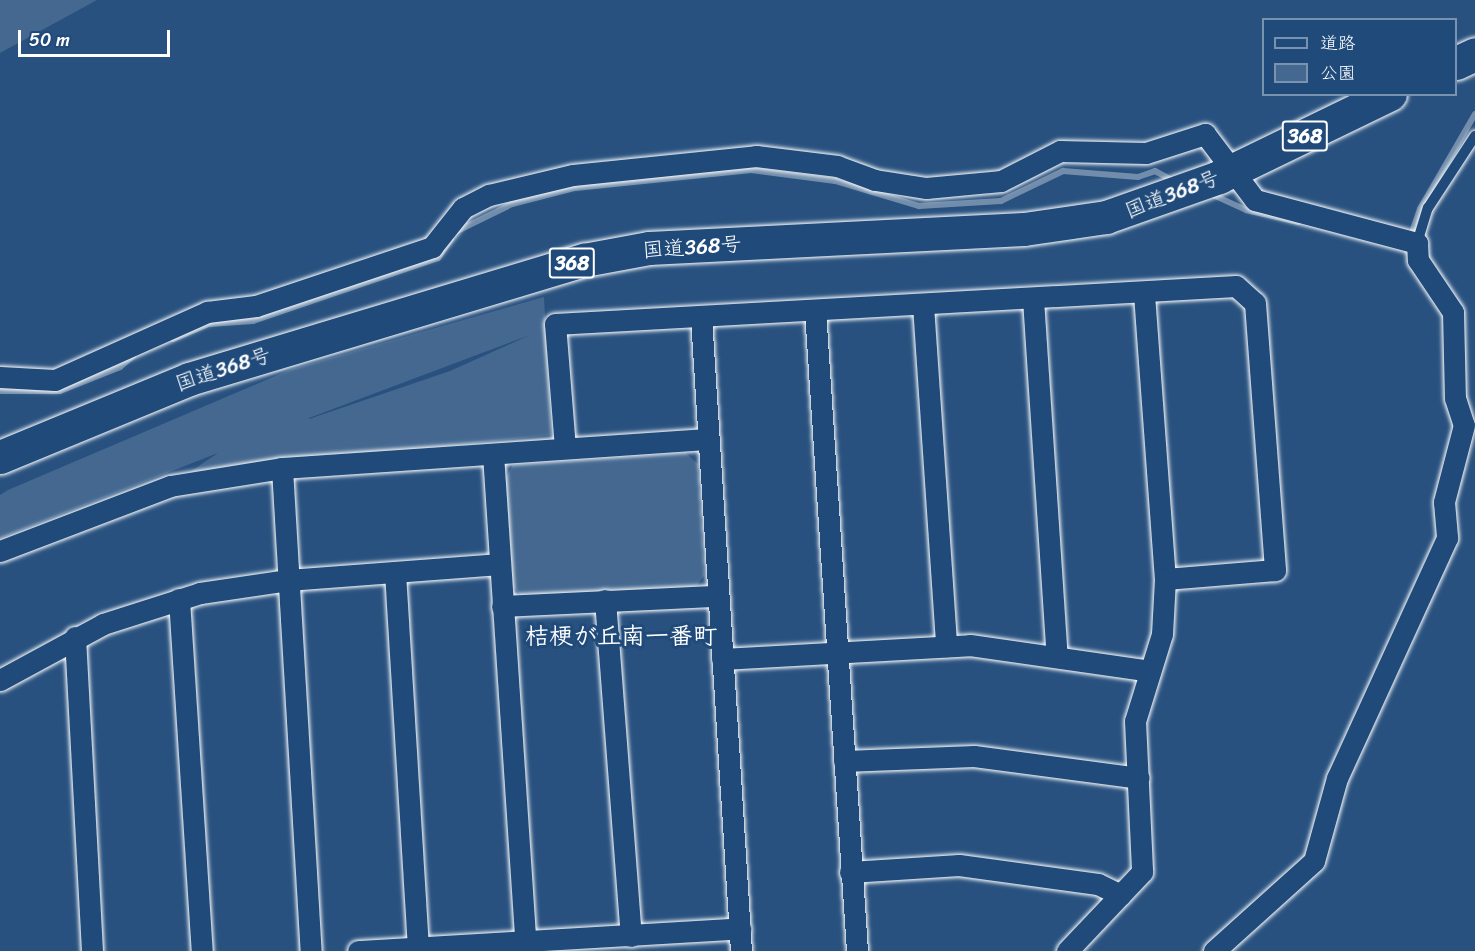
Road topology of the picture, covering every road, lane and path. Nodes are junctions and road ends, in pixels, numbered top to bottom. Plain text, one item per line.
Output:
1 (1386, 96) edge
2 (1475, 136) edge
3 (1226, 174) junction
4 (1416, 242) junction
5 (1144, 294) junction
6 (1033, 299) junction
7 (923, 305) junction
8 (815, 310) junction
9 (701, 317) junction
10 (0, 377) edge
11 (707, 439) junction
12 (565, 448) junction
13 (493, 454) junction
14 (0, 457) edge
15 (282, 468) junction
16 (0, 551) edge
17 (499, 564) junction
18 (395, 572) junction
19 (1165, 579) junction
20 (288, 580) junction
21 (718, 596) junction
22 (179, 599) junction
23 (605, 600) junction
24 (502, 606) junction
25 (75, 637) junction
26 (946, 646) junction
27 (836, 651) junction
28 (1057, 656) junction
29 (722, 658) junction
30 (1150, 671) junction
31 (0, 680) edge
32 (844, 761) junction
33 (1139, 778) junction
34 (850, 872) junction
35 (1121, 895) junction
36 (740, 928) junction
37 (631, 936) junction
38 (525, 941) junction
39 (418, 948) junction
40 (92, 951) edge
41 (202, 951) edge
42 (311, 951) edge
43 (358, 951) edge
44 (741, 951) edge
45 (856, 951) edge
46 (1067, 951) edge
47 (1214, 951) edge

1 - 3 highway, 国道368号 / 368
2 - 4 lane
3 - 4 street
3 - 10 street
3 - 14 highway, 国道368号 / 368
4 - 47 street
5 - 6 street
5 - 19 street
5 - 19 street
6 - 7 street
6 - 28 street
7 - 8 street
7 - 26 street
8 - 9 street
8 - 27 street
9 - 11 street
9 - 12 street
11 - 12 street
11 - 21 street
12 - 13 street
13 - 15 street
13 - 17 street
15 - 16 street
15 - 20 street
17 - 18 street
17 - 24 street
18 - 20 street
18 - 39 street
19 - 30 street
20 - 22 street
20 - 42 street
21 - 23 street
21 - 29 street
22 - 25 street
22 - 41 street
23 - 24 street
23 - 37 street
24 - 38 street
25 - 31 street
25 - 40 street
26 - 27 street
26 - 28 street
27 - 29 street
27 - 32 street
28 - 30 street
29 - 36 street
30 - 33 street
32 - 33 street
32 - 34 street
33 - 35 street
34 - 35 street
34 - 45 street
35 - 46 street
36 - 37 street
36 - 44 street
37 - 38 street
38 - 39 street
39 - 43 street

